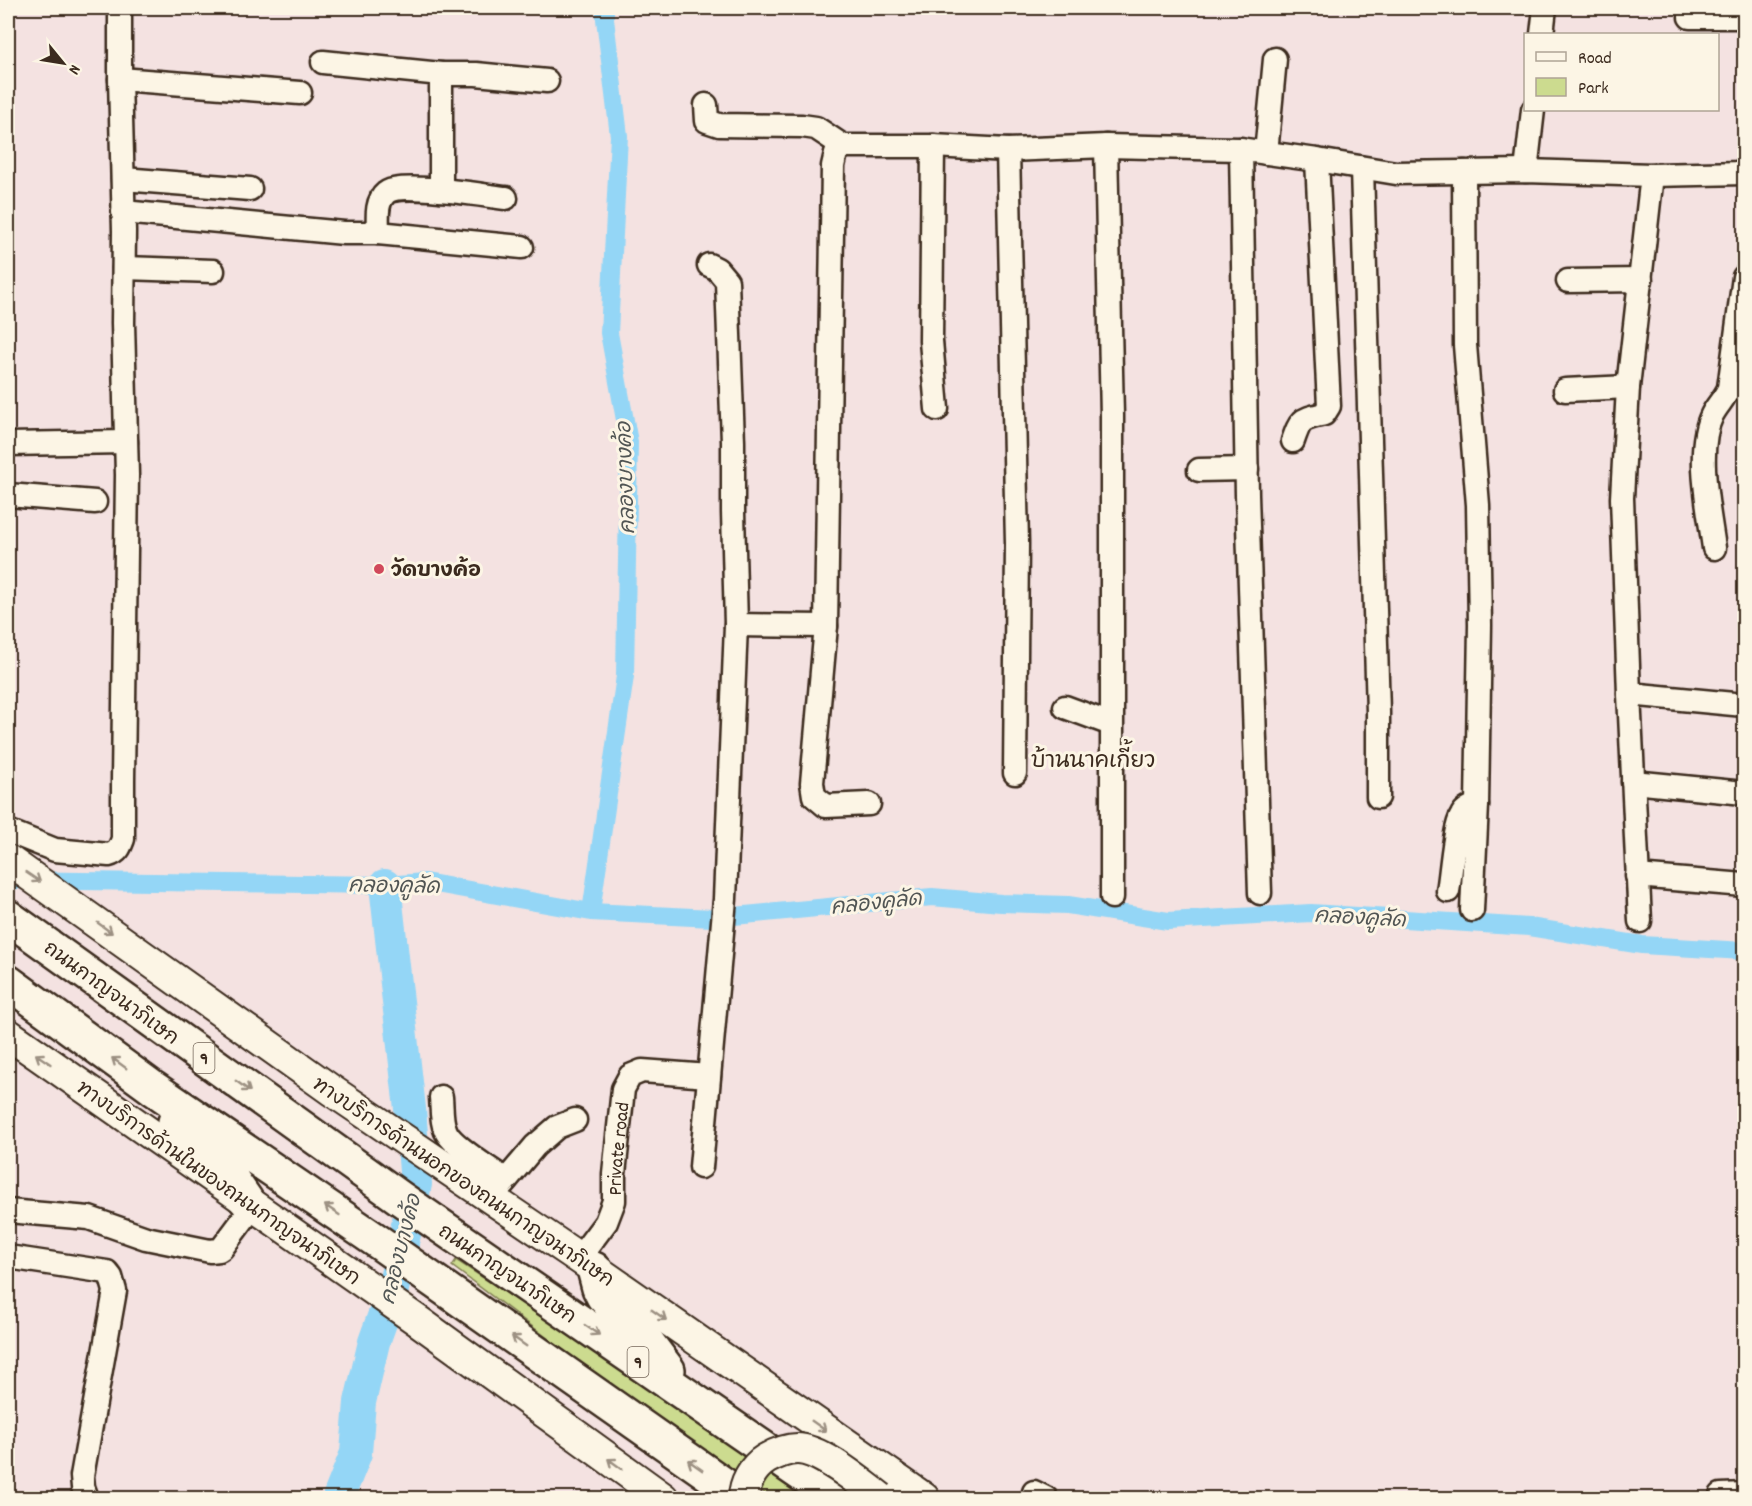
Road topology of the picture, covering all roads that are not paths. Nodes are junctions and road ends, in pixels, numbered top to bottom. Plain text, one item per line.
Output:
1 (120, 8) edge
2 (1545, 8) edge
3 (1690, 16) dead end
4 (1744, 17) edge
5 (1542, 33) edge
6 (1275, 59) dead end
7 (323, 62) dead end
8 (441, 74) junction
9 (120, 79) junction
10 (547, 81) dead end
11 (300, 93) dead end
12 (706, 105) dead end
13 (1533, 111) edge
14 (843, 146) junction
15 (933, 146) junction
16 (1106, 146) junction
17 (1241, 149) junction
18 (1008, 150) junction
19 (1266, 153) junction
20 (1317, 160) junction
21 (1362, 168) junction
22 (1526, 171) junction
23 (1464, 172) junction
24 (1744, 173) edge
25 (1652, 174) junction
26 (123, 180) junction
27 (250, 189) dead end
28 (441, 190) junction
29 (506, 198) dead end
30 (123, 212) junction
31 (378, 233) junction
32 (522, 247) dead end
33 (709, 265) dead end
34 (124, 268) junction
35 (213, 271) dead end
36 (1744, 277) edge
37 (1641, 280) junction
38 (1568, 281) dead end
39 (1628, 387) junction
40 (1565, 390) dead end
41 (937, 409) dead end
42 (1293, 441) dead end
43 (126, 442) junction
44 (8, 444) edge
45 (1247, 469) junction
46 (1199, 470) dead end
47 (8, 495) edge
48 (95, 502) dead end
49 (1714, 548) dead end
50 (736, 626) junction
51 (826, 626) junction
52 (1629, 694) junction
53 (1744, 705) edge
54 (1065, 707) dead end
55 (1112, 724) junction
56 (1015, 773) dead end
57 (1633, 782) junction
58 (1744, 793) edge
59 (1378, 797) dead end
60 (869, 804) dead end
61 (1477, 805) junction
62 (8, 831) edge
63 (8, 860) edge
64 (1637, 876) junction
65 (1744, 885) edge
66 (1448, 891) dead end
67 (1260, 893) dead end
68 (1112, 897) dead end
69 (1472, 910) dead end
70 (8, 917) edge
71 (1640, 921) dead end
72 (8, 982) edge
73 (8, 1034) edge
74 (709, 1076) junction
75 (153, 1088) junction
76 (441, 1096) dead end
77 (575, 1120) dead end
78 (701, 1167) dead end
79 (499, 1189) junction
80 (250, 1203) junction
81 (8, 1211) edge
82 (8, 1257) edge
83 (587, 1264) junction
84 (680, 1390) junction
85 (1744, 1494) edge
86 (1721, 1495) dead end
87 (87, 1498) edge
88 (663, 1498) edge
89 (743, 1498) edge
90 (836, 1498) edge
91 (881, 1498) edge
92 (924, 1498) edge

1 - 9 street
2 - 5 street
3 - 4 street
6 - 19 street
7 - 8 street
8 - 10 street
8 - 28 street
9 - 11 street
9 - 26 street
12 - 14 street
13 - 22 street
14 - 15 street
14 - 51 street
15 - 18 street
15 - 41 street
16 - 17 street
16 - 18 street
16 - 55 street
17 - 19 street
17 - 45 street
18 - 56 street
19 - 20 street
20 - 21 street
20 - 42 street
21 - 23 street
21 - 59 street
22 - 23 street
22 - 25 street
23 - 61 street
24 - 25 street
25 - 37 street
26 - 27 street
26 - 30 street
28 - 29 street
28 - 31 street
30 - 31 street
30 - 34 street
31 - 32 street
33 - 50 street
34 - 35 street
34 - 43 street
36 - 49 street
37 - 38 street
37 - 39 street
39 - 40 street
39 - 52 street
43 - 44 street
43 - 62 street
45 - 46 street
45 - 67 street
47 - 48 street
50 - 51 street
50 - 74 street
51 - 60 street
52 - 53 street
52 - 57 street
54 - 55 street
55 - 68 street
57 - 58 street
57 - 64 street
61 - 66 street
61 - 69 street
63 -> 79 main road, ทางบริการด้านนอกของถนนกาญจนาภิเษก
64 - 65 street
64 - 71 street
70 -> 84 highway, ถนนกาญจนาภิเษก / 9
75 -> 72 highway
80 -> 73 main road, ทางบริการด้านในของถนนกาญจนาภิเษก
74 - 78 street
74 - 83 street, Private road
75 - 80 highway
89 -> 75 highway
76 - 79 street
77 - 79 street
79 - 83 main road, ทางบริการด้านนอกของถนนกาญจนาภิเษก
80 - 81 street
88 -> 80 main road, ทางบริการด้านในของถนนกาญจนาภิเษก
82 - 87 street
83 - 84 highway
83 -> 92 main road, ทางบริการด้านนอกของถนนกาญจนาภิเษก
84 - 90 highway, ถนนกาญจนาภิเษก / 9
85 - 86 street
89 - 91 main road, bridge

